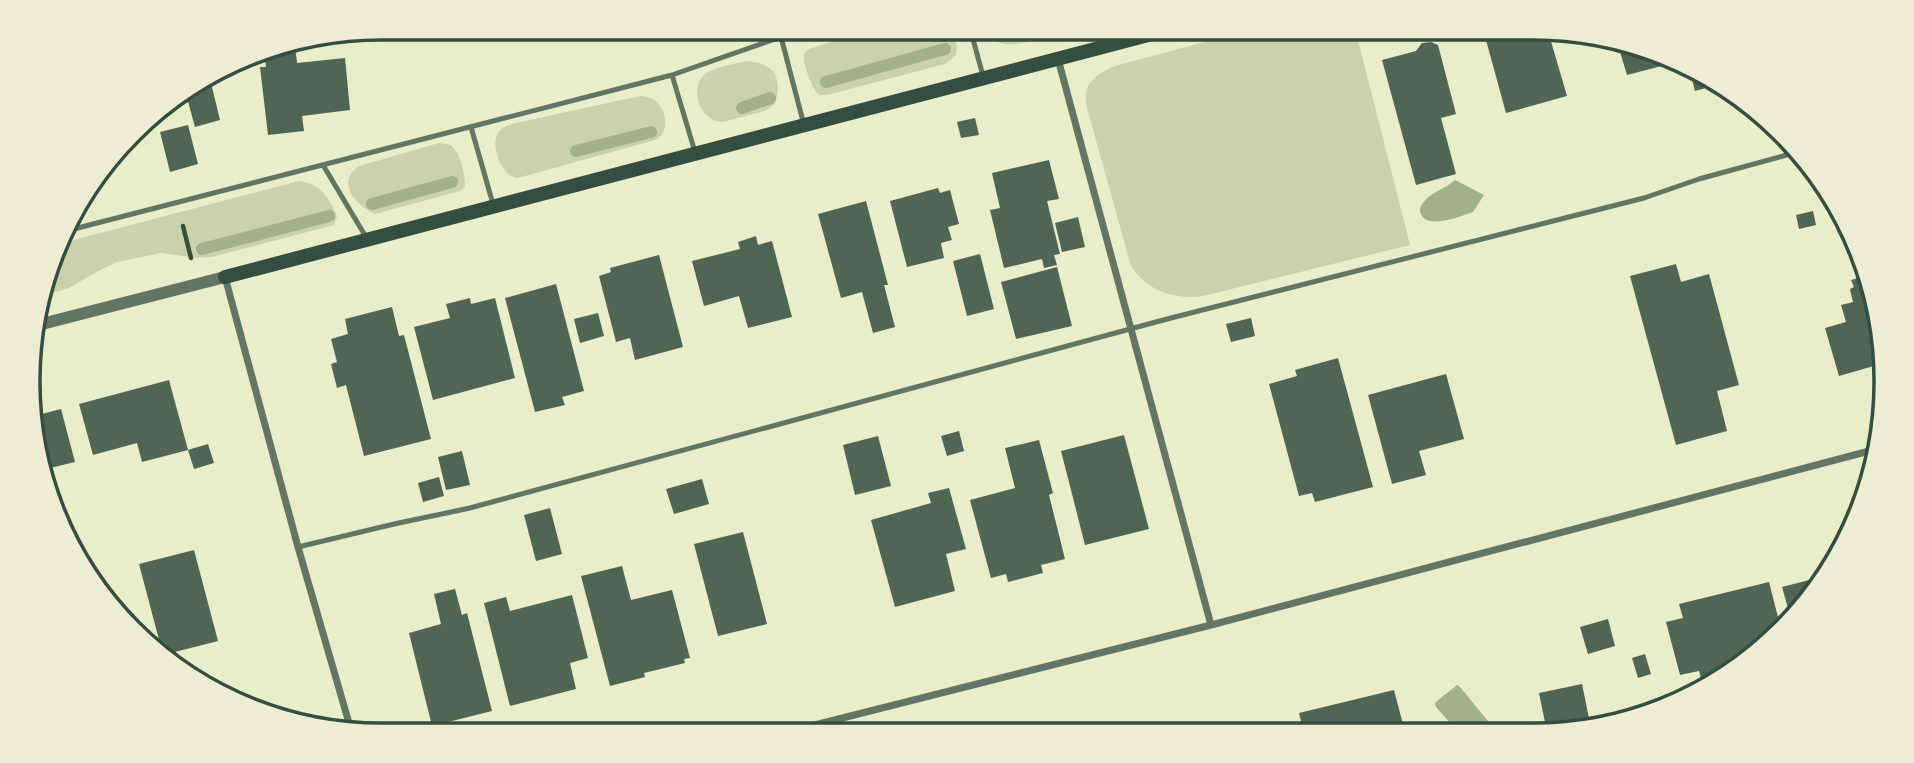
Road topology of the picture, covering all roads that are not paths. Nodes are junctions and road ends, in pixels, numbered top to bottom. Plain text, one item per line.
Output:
1 (772, 40) edge
2 (782, 40) edge
3 (973, 40) edge
4 (1130, 40) edge
5 (1058, 59) junction
6 (672, 75) junction
7 (984, 79) junction
8 (804, 125) junction
9 (471, 127) junction
10 (695, 153) junction
11 (1788, 155) edge
12 (323, 165) junction
13 (494, 207) junction
14 (76, 228) edge
15 (368, 240) junction
16 (225, 276) junction
17 (46, 323) edge
18 (1131, 329) junction
19 (1866, 452) edge
20 (298, 547) junction
21 (1210, 625) junction
22 (348, 721) edge
23 (822, 723) edge

1 - 6 lane
2 - 8 lane
3 - 7 lane
4 - 5 main road
5 - 7 main road
5 - 18 street
6 - 9 lane
6 - 10 lane
7 - 8 main road
8 - 10 main road
9 - 12 lane
9 - 13 lane
10 - 13 main road
11 - 18 lane
12 - 14 lane
12 - 15 lane
13 - 15 main road
15 - 16 main road
16 - 17 street
16 - 20 street
18 - 20 lane
18 - 21 street
19 - 21 street
20 - 22 street
21 - 23 street

